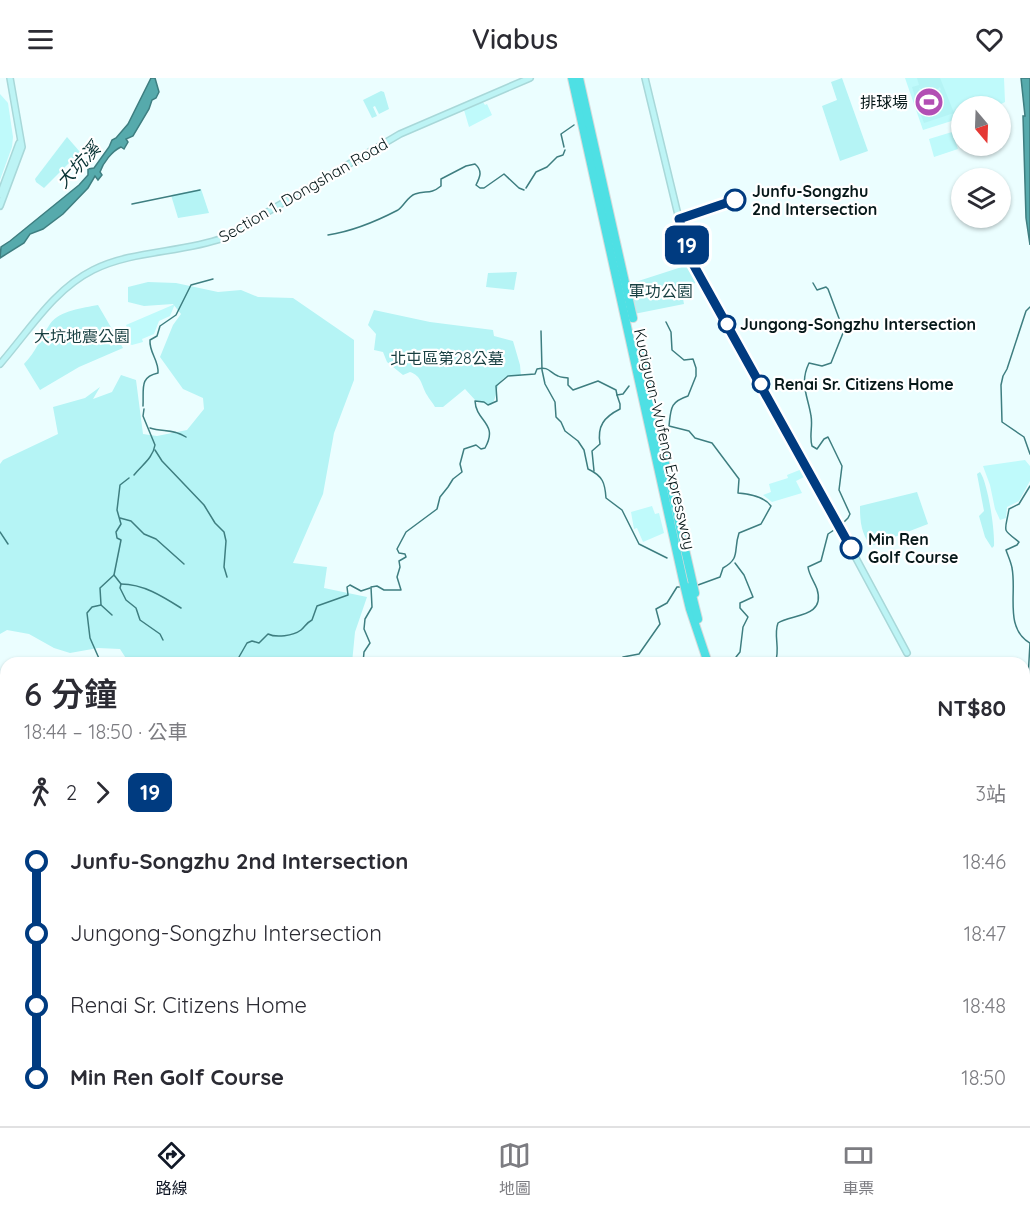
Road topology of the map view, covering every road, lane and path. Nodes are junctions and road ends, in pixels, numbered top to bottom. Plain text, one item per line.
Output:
1 (8, 78) edge
2 (530, 78) edge
3 (576, 78) edge
4 (645, 78) edge
5 (0, 195) edge
6 (0, 206) edge
7 (633, 318) dead end
8 (639, 349) dead end
9 (627, 351) dead end
10 (0, 364) edge
11 (690, 609) junction
12 (699, 624) junction
13 (907, 653) dead end
14 (708, 657) edge
15 (708, 657) edge

1 - 5 main road
1 - 6 main road
2 - 10 main road, Section 1, Dongshan Road
3 - 7 highway
3 - 11 highway, Kuaiguan-Wufeng Expressway
3 - 12 highway, Kuaiguan-Wufeng Expressway
4 - 13 main road
8 - 12 highway
9 - 11 highway
11 - 14 highway, Kuaiguan-Wufeng Expressway
12 - 15 highway, Kuaiguan-Wufeng Expressway

